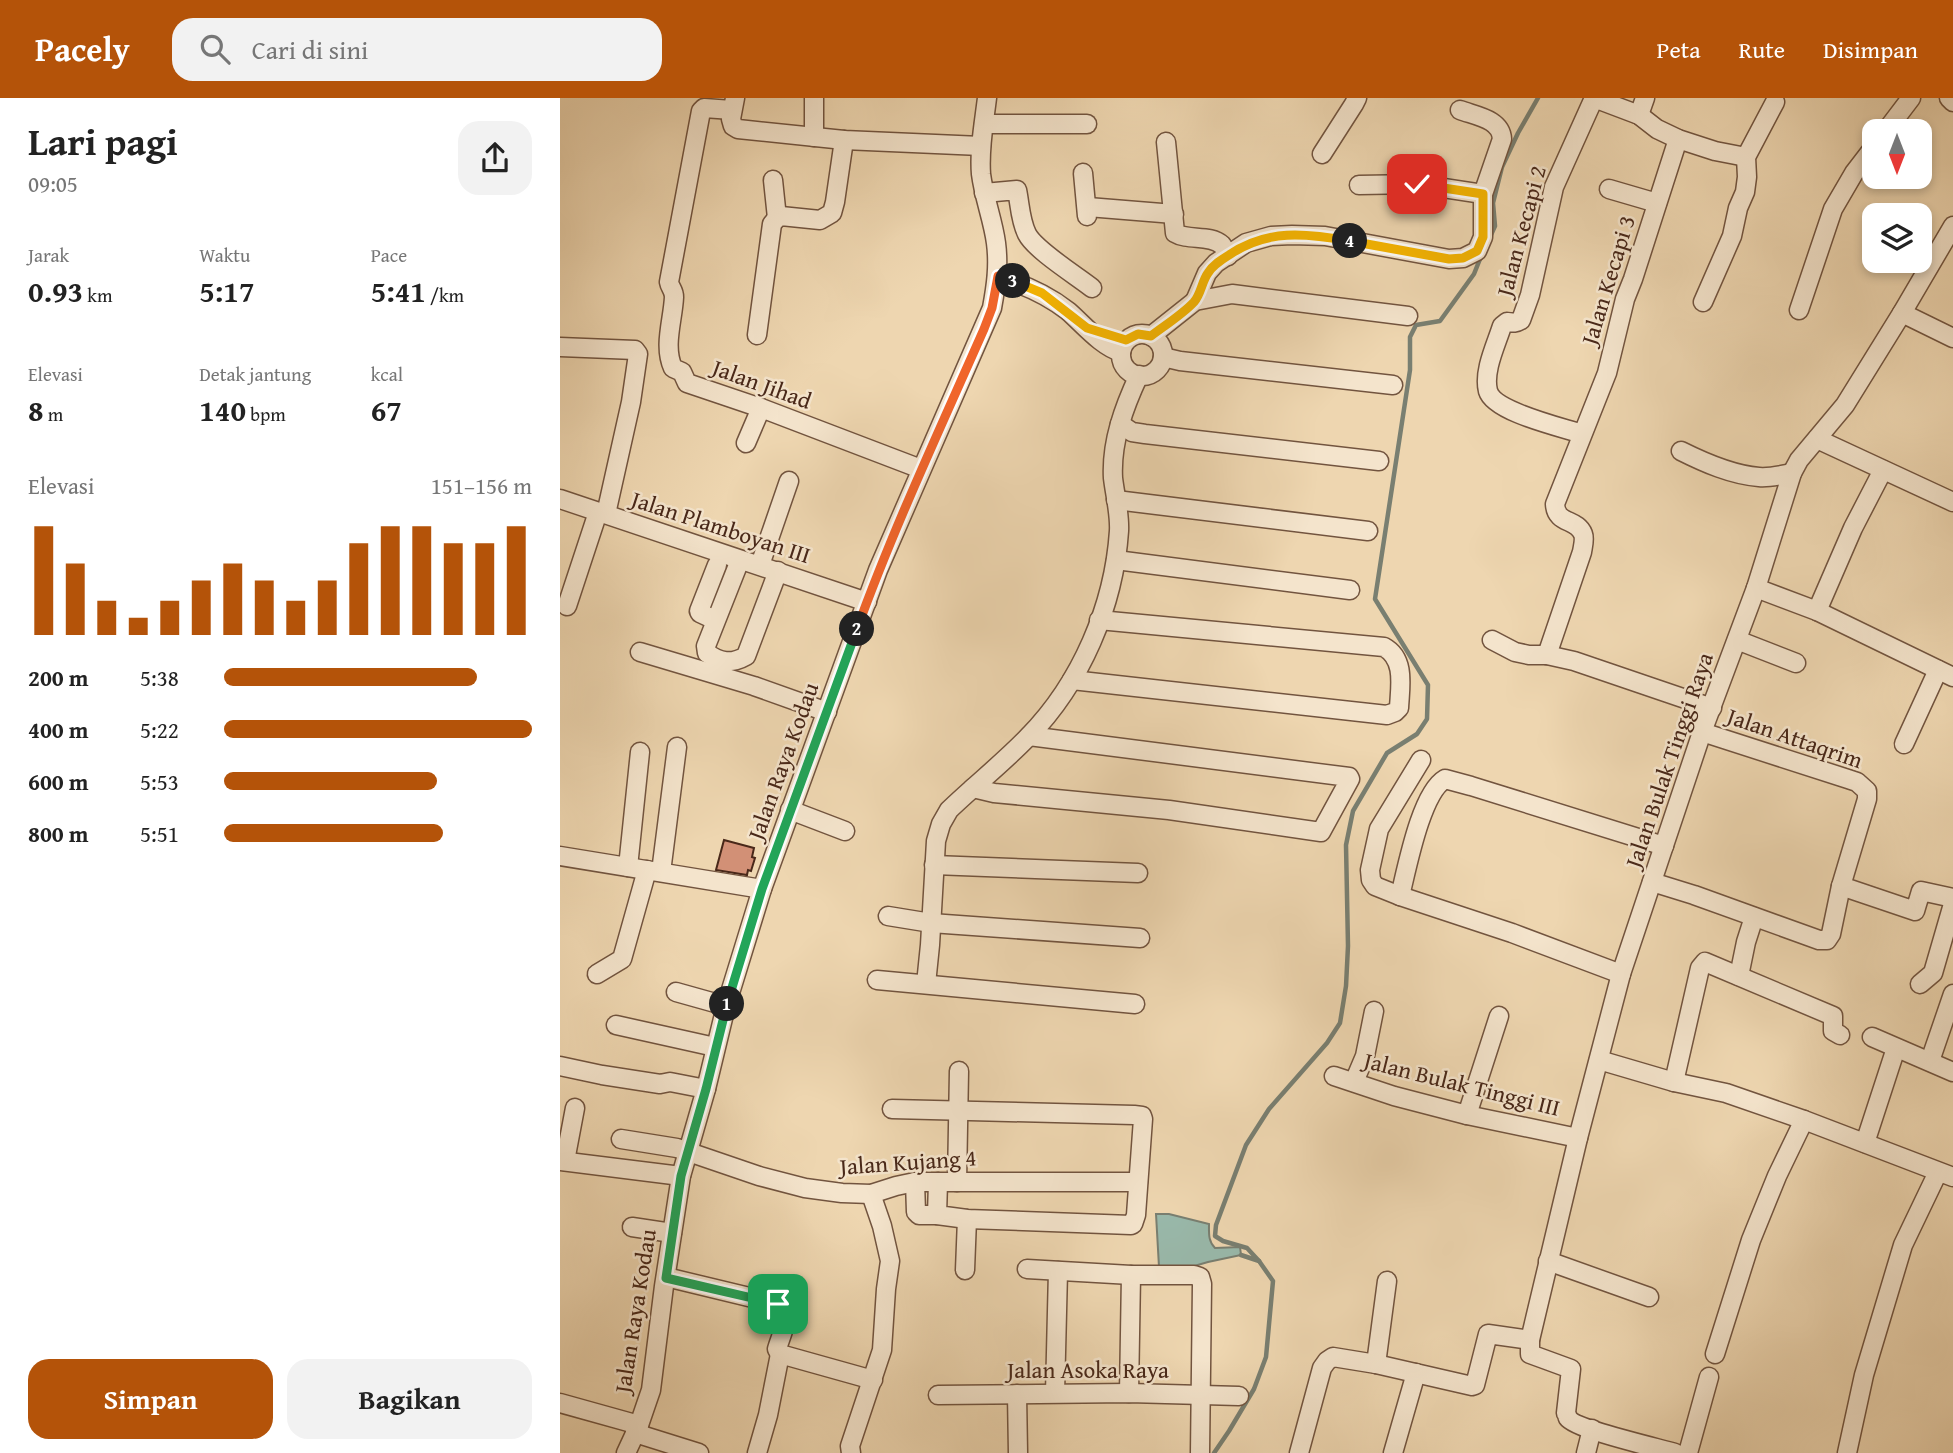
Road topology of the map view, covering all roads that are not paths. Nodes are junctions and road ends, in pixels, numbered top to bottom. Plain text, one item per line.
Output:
1 (814, 98) edge
2 (987, 98) edge
3 (1357, 98) edge
4 (1594, 98) edge
5 (1911, 98) edge
6 (1949, 98) edge
7 (1775, 102) dead end
8 (1953, 102) edge
9 (734, 104) edge
10 (1642, 107) edge
11 (1460, 110) dead end
12 (1895, 119) edge
13 (984, 124) junction
14 (1087, 124) dead end
15 (814, 137) junction
16 (1678, 139) junction
17 (844, 140) junction
18 (1166, 142) dead end
19 (981, 146) junction
20 (1322, 154) dead end
21 (1746, 157) junction
22 (1862, 163) edge
23 (1083, 173) dead end
24 (773, 180) dead end
25 (1360, 185) dead end
26 (1609, 189) dead end
27 (984, 193) junction
28 (1483, 194) junction
29 (1657, 203) junction
30 (1174, 214) junction
31 (777, 218) junction
32 (1953, 226) edge
33 (1228, 256) junction
34 (998, 276) junction
35 (1093, 288) dead end
36 (1195, 301) junction
37 (1703, 302) dead end
38 (1799, 310) dead end
39 (1902, 313) junction
40 (1408, 317) dead end
41 (757, 335) dead end
42 (1151, 336) junction
43 (1953, 338) edge
44 (1124, 346) junction
45 (560, 347) edge
46 (1163, 357) junction
47 (1139, 376) junction
48 (1393, 385) dead end
49 (761, 408) junction
50 (1120, 424) junction
51 (1581, 434) junction
52 (1817, 439) junction
53 (746, 443) dead end
54 (1681, 451) dead end
55 (1379, 461) dead end
56 (921, 469) junction
57 (1883, 470) junction
58 (1792, 473) junction
59 (789, 481) dead end
60 (560, 499) edge
61 (1116, 500) junction
62 (1953, 502) edge
63 (602, 513) junction
64 (1368, 531) dead end
65 (740, 560) junction
66 (1116, 560) junction
67 (717, 565) dead end
68 (760, 565) junction
69 (778, 571) junction
70 (1756, 588) junction
71 (1350, 590) dead end
72 (867, 602) junction
73 (567, 606) dead end
74 (1817, 611) junction
75 (716, 620) junction
76 (1099, 620) junction
77 (1492, 640) dead end
78 (1737, 640) junction
79 (640, 652) dead end
80 (1547, 655) junction
81 (1796, 663) dead end
82 (1946, 674) edge
83 (1072, 680) junction
84 (1712, 708) junction
85 (827, 712) junction
86 (1702, 733) junction
87 (1029, 736) junction
88 (1904, 744) dead end
89 (677, 747) dead end
90 (640, 752) dead end
91 (1421, 760) dead end
92 (973, 788) junction
93 (790, 810) junction
94 (845, 831) dead end
95 (1664, 846) junction
96 (560, 856) edge
97 (934, 865) junction
98 (628, 867) junction
99 (654, 871) junction
100 (1138, 873) dead end
101 (1652, 882) junction
102 (1841, 886) junction
103 (762, 889) junction
104 (1400, 896) junction
105 (1953, 898) edge
106 (1953, 904) edge
107 (888, 916) dead end
108 (1754, 917) junction
109 (931, 923) junction
110 (1140, 937) dead end
111 (597, 974) dead end
112 (1621, 974) junction
113 (1739, 976) junction
114 (877, 980) dead end
115 (926, 984) junction
116 (1920, 984) dead end
117 (676, 992) dead end
118 (1953, 994) edge
119 (1135, 1004) dead end
120 (726, 1006) junction
121 (1374, 1011) dead end
122 (1499, 1016) dead end
123 (616, 1026) dead end
124 (1840, 1035) dead end
125 (1872, 1037) dead end
126 (716, 1047) junction
127 (1896, 1048) junction
128 (1599, 1060) junction
129 (1930, 1061) junction
130 (560, 1066) edge
131 (960, 1071) dead end
132 (1953, 1072) edge
133 (1334, 1076) dead end
134 (1354, 1082) junction
135 (1674, 1082) junction
136 (706, 1089) junction
137 (575, 1108) dead end
138 (892, 1109) dead end
139 (959, 1111) junction
140 (1467, 1115) junction
141 (1804, 1119) junction
142 (1578, 1138) junction
143 (621, 1139) dead end
144 (1865, 1143) junction
145 (688, 1151) junction
146 (562, 1161) edge
147 (1945, 1175) edge
148 (681, 1176) junction
149 (915, 1182) junction
150 (938, 1182) junction
151 (957, 1182) junction
152 (1138, 1182) junction
153 (871, 1194) junction
154 (937, 1215) junction
155 (967, 1219) junction
156 (632, 1227) dead end
157 (672, 1233) junction
158 (1548, 1261) junction
159 (1027, 1269) dead end
160 (965, 1270) dead end
161 (1058, 1271) junction
162 (1131, 1275) junction
163 (666, 1278) junction
164 (1387, 1281) dead end
165 (1649, 1297) dead end
166 (1530, 1347) junction
167 (780, 1354) junction
168 (1715, 1354) dead end
169 (1376, 1364) junction
170 (1416, 1373) junction
171 (1709, 1377) dead end
172 (873, 1380) junction
173 (1055, 1393) junction
174 (1129, 1393) junction
175 (1017, 1394) junction
176 (938, 1395) dead end
177 (1201, 1395) junction
178 (1239, 1396) dead end
179 (560, 1403) edge
180 (637, 1429) junction
181 (1592, 1429) junction
182 (626, 1453) edge
183 (698, 1453) edge
184 (757, 1453) edge
185 (851, 1453) edge
186 (1018, 1453) edge
187 (1200, 1453) edge
188 (1299, 1453) edge
189 (1393, 1453) edge
190 (1586, 1453) edge
191 (1675, 1453) edge
192 (1688, 1453) edge
193 (1847, 1453) edge

1 - 15 street
2 - 13 street, Jalan Raya Kodau
3 - 20 street
4 - 10 street
4 - 51 street, Jalan Kecapi 2
5 - 12 street
6 - 8 street
7 - 21 street
9 - 15 street
9 - 49 street, Jalan Jihad
10 - 16 street
11 - 28 street
13 - 14 street
13 - 19 street, Jalan Raya Kodau
15 - 17 street
16 - 21 street
16 - 29 street, Jalan Kecapi 3
17 - 19 street
17 - 31 street
18 - 30 street
19 - 27 street, Jalan Raya Kodau
21 - 37 street
22 - 38 street
23 - 30 street
24 - 31 street
25 - 28 street
26 - 29 street
27 - 34 street, Jalan Raya Kodau
27 - 35 street
28 - 33 street
29 - 51 street, Jalan Kecapi 3
30 - 33 street
31 - 41 street
32 - 39 street, Jalan Bulak Tinggi Raya
33 - 36 street
34 - 44 street
34 - 56 street, Jalan Raya Kodau
36 - 40 street
36 - 42 street
39 - 43 street
39 - 52 street, Jalan Bulak Tinggi Raya
42 - 44 street
42 - 46 street
44 - 47 street
45 - 63 street
46 - 47 street
46 - 48 street
47 - 50 street
49 - 53 street
49 - 56 street, Jalan Jihad
50 - 55 street
50 - 61 street
51 - 80 street
52 - 57 street
52 - 58 street, Jalan Bulak Tinggi Raya
54 - 58 street
56 - 72 street, Jalan Raya Kodau
57 - 62 street
57 - 74 street
58 - 70 street, Jalan Bulak Tinggi Raya
59 - 68 street
60 - 63 street, Jalan Plamboyan III
61 - 64 street
61 - 66 street
63 - 65 street, Jalan Plamboyan III
63 - 73 street
65 - 68 street, Jalan Plamboyan III
65 - 75 street
66 - 71 street
66 - 76 street
67 - 75 street
68 - 69 street, Jalan Plamboyan III
69 - 72 street, Jalan Plamboyan III
69 - 75 street
70 - 74 street
70 - 78 street, Jalan Bulak Tinggi Raya
72 - 85 street, Jalan Raya Kodau
74 - 82 street
76 - 83 street
76 - 83 street
77 - 80 street
78 - 81 street
78 - 84 street, Jalan Bulak Tinggi Raya
79 - 85 street
80 - 84 street
82 - 88 street
83 - 87 street
84 - 86 street, Jalan Bulak Tinggi Raya
85 - 93 street, Jalan Raya Kodau
86 - 95 street, Jalan Bulak Tinggi Raya
86 - 102 street, Jalan Attaqrim
87 - 92 street
87 - 92 street
89 - 99 street
90 - 98 street
91 - 104 street
92 - 97 street
93 - 94 street
93 - 103 street, Jalan Raya Kodau
95 - 101 street, Jalan Bulak Tinggi Raya
95 - 104 street
96 - 98 street
97 - 100 street
97 - 109 street
98 - 99 street
99 - 103 street
99 - 111 street
101 - 108 street, Jalan Attaqrim
101 - 112 street, Jalan Bulak Tinggi Raya
102 - 105 street
102 - 108 street, Jalan Attaqrim
103 - 120 street, Jalan Raya Kodau
104 - 112 street
106 - 116 street
107 - 109 street
108 - 113 street
109 - 110 street
109 - 115 street
112 - 128 street, Jalan Bulak Tinggi Raya
113 - 124 street
113 - 135 street
114 - 115 street
115 - 119 street
117 - 120 street
118 - 129 street
120 - 126 street, Jalan Raya Kodau
121 - 134 street
122 - 140 street
123 - 126 street
125 - 127 street
126 - 136 street, Jalan Raya Kodau
127 - 129 street
127 - 144 street
128 - 135 street
128 - 142 street, Jalan Bulak Tinggi Raya
129 - 132 street
130 - 136 street
131 - 139 street
133 - 134 street, Jalan Bulak Tinggi III
134 - 140 street, Jalan Bulak Tinggi III
135 - 141 street
136 - 145 street, Jalan Raya Kodau
137 - 146 street
138 - 139 street
139 - 151 street
139 - 152 street
140 - 142 street, Jalan Bulak Tinggi III
141 - 144 street
141 - 168 street
142 - 158 street, Jalan Bulak Tinggi Raya
143 - 145 street, Jalan Kujang 4
144 - 147 street
145 - 148 street, Jalan Raya Kodau
145 - 153 street, Jalan Kujang 4
146 - 148 street
147 - 193 street
148 - 157 street, Jalan Raya Kodau
149 - 150 street, Jalan Kujang 4
149 - 153 street, Jalan Kujang 4
149 - 154 street
150 - 151 street, Jalan Kujang 4
150 - 154 street
151 - 152 street, Jalan Kujang 4
152 - 155 street
153 - 172 street
154 - 155 street
155 - 160 street
156 - 157 street
157 - 163 street, Jalan Raya Kodau
158 - 165 street
158 - 166 street, Jalan Bulak Tinggi Raya
159 - 161 street
161 - 162 street
161 - 173 street
162 - 174 street
162 - 177 street
163 - 167 street
163 - 180 street, Jalan Raya Kodau
164 - 169 street
166 - 170 street
166 - 181 street
167 - 172 street
167 - 184 street
169 - 170 street
169 - 188 street
170 - 189 street
171 - 192 street
172 - 185 street
173 - 174 street, Jalan Asoka Raya
173 - 175 street, Jalan Asoka Raya
174 - 177 street, Jalan Asoka Raya
175 - 176 street, Jalan Asoka Raya
175 - 186 street
177 - 178 street, Jalan Asoka Raya
177 - 187 street
179 - 180 street
180 - 182 street, Jalan Raya Kodau
180 - 183 street
181 - 190 street
181 - 191 street

